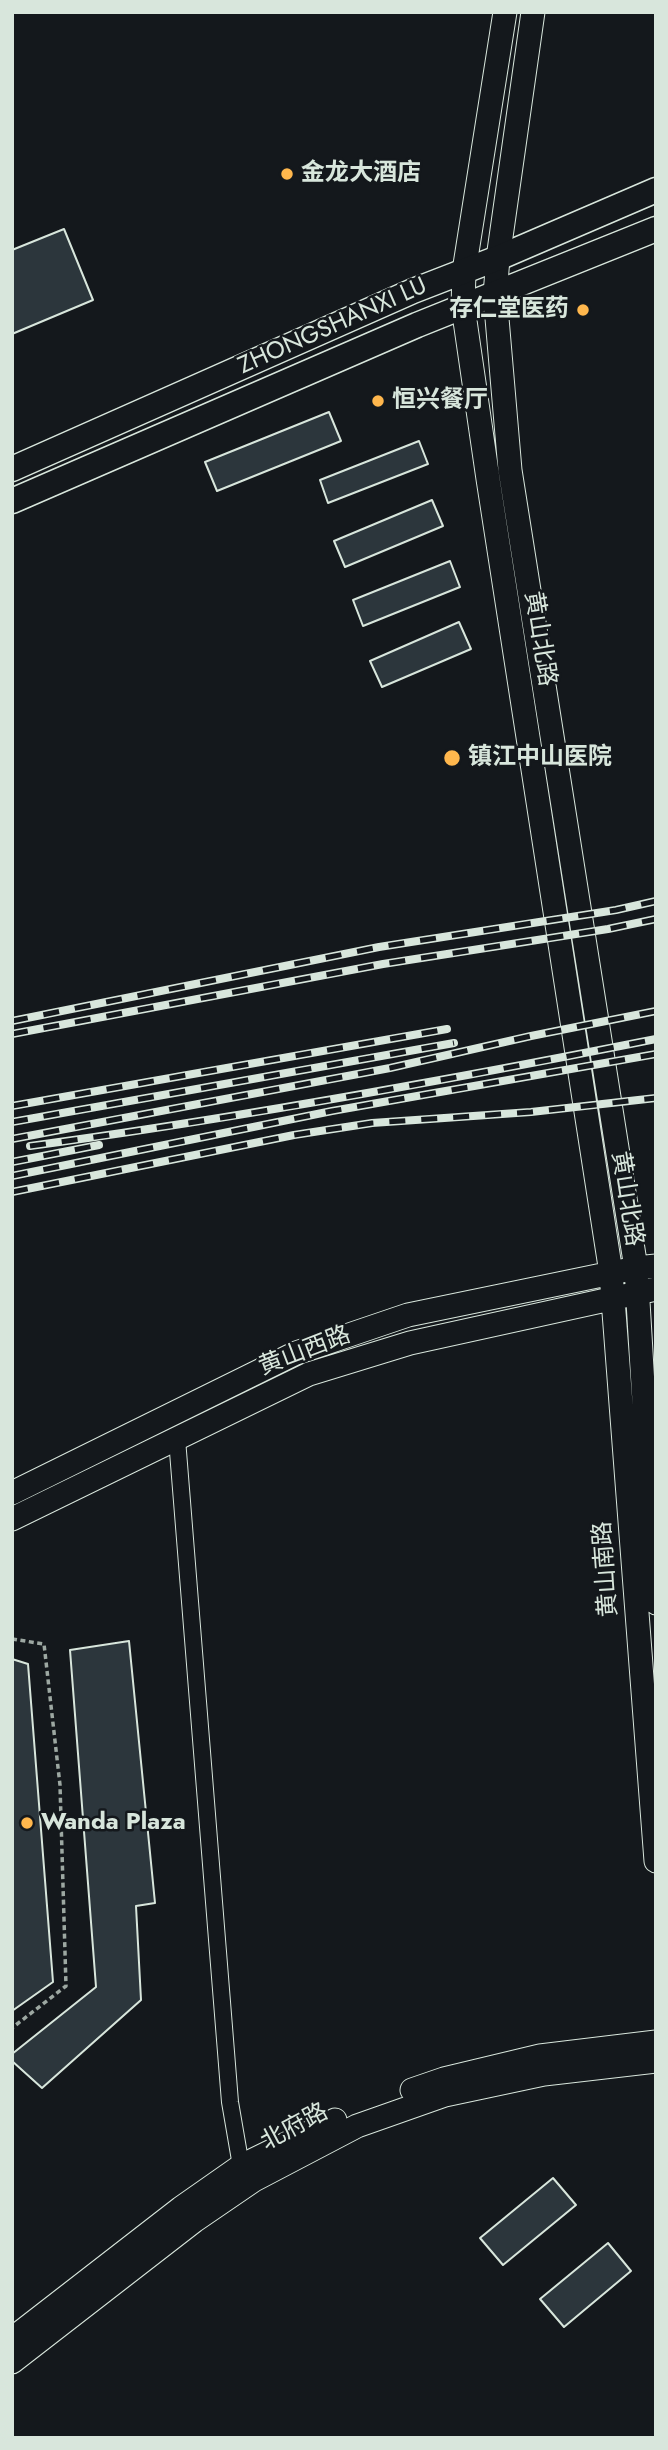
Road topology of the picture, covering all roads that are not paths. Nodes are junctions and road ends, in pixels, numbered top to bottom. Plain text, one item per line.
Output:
1 (505, 12) edge
2 (533, 12) edge
3 (656, 190) edge
4 (656, 229) edge
5 (498, 258) junction
6 (464, 271) junction
7 (495, 295) junction
8 (463, 307) junction
9 (12, 469) edge
10 (12, 501) edge
11 (646, 1267) edge
12 (611, 1273) junction
13 (646, 1290) edge
14 (613, 1297) junction
15 (656, 1305) edge
16 (177, 1439) junction
17 (12, 1493) edge
18 (12, 1519) edge
19 (656, 1603) edge
20 (656, 1861) edge
21 (656, 2042) edge
22 (656, 2061) edge
23 (248, 2173) junction
24 (12, 2339) edge
25 (12, 2362) edge

1 - 6 main road, 黄山北路
2 - 5 main road, 黄山北路
3 - 5 main road, ZHONGSHANXI LU
4 - 7 main road, ZHONGSHANXI LU
5 - 6 main road, ZHONGSHANXI LU
5 - 7 main road, 黄山北路
6 - 8 main road, 黄山北路
6 - 9 main road, ZHONGSHANXI LU
7 - 8 main road, ZHONGSHANXI LU
7 - 11 main road, 黄山北路
8 - 10 main road, ZHONGSHANXI LU
8 - 12 main road, 黄山北路
11 - 12 main road, 黄山西路
11 - 13 main road, 黄山南路
12 - 14 main road, 黄山南路
12 - 17 main road, 黄山西路
13 - 14 main road, 黄山西路
13 - 15 street
13 - 19 main road, 黄山南路
14 - 16 main road, 黄山西路
14 - 20 main road, 黄山南路
16 - 18 main road, 黄山西路
16 - 23 street
21 - 23 main road, 北府路
22 - 23 main road, 北府路
23 - 24 main road, 北府路
23 - 25 main road, 北府路

